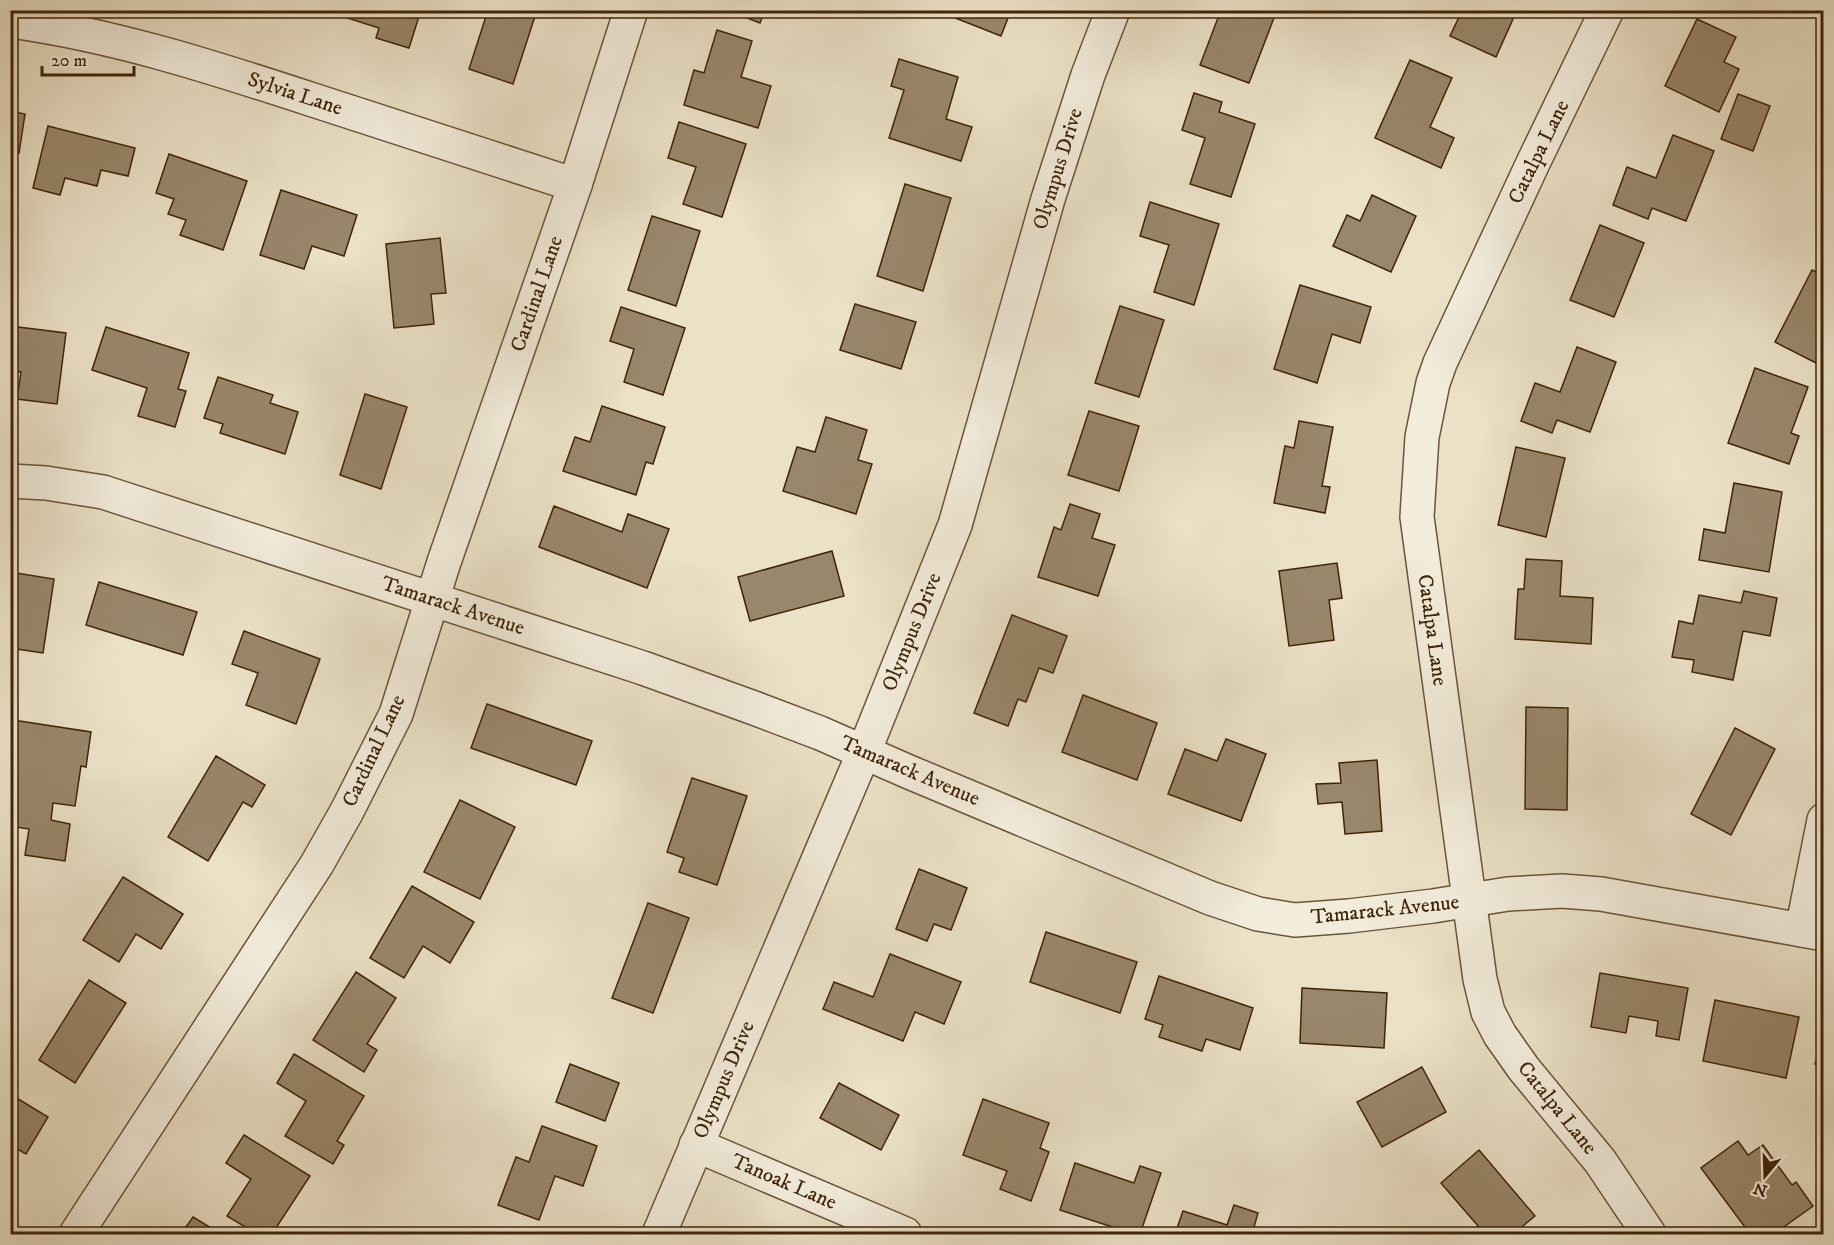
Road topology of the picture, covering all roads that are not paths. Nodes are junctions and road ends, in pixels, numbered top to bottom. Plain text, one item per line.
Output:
1 (631, 10) edge
2 (1113, 10) edge
3 (1607, 10) edge
4 (10, 21) edge
5 (575, 185) junction
6 (10, 481) edge
7 (432, 600) junction
8 (864, 752) junction
9 (1824, 820) edge
10 (1470, 900) junction
11 (1813, 932) edge
12 (696, 1145) junction
13 (76, 1234) edge
14 (659, 1234) edge
15 (905, 1234) edge
16 (1649, 1234) edge

1 - 5 street, Cardinal Lane
2 - 8 street, Olympus Drive
3 - 10 street, Catalpa Lane
4 - 5 street, Sylvia Lane
5 - 7 street, Cardinal Lane
6 - 7 street, Tamarack Avenue
7 - 8 street, Tamarack Avenue
7 - 13 street, Cardinal Lane
8 - 10 street, Tamarack Avenue
8 - 12 street, Olympus Drive
9 - 11 street
10 - 11 street, Tamarack Avenue
10 - 16 street, Catalpa Lane
12 - 14 street, Olympus Drive
12 - 15 street, Tanoak Lane

